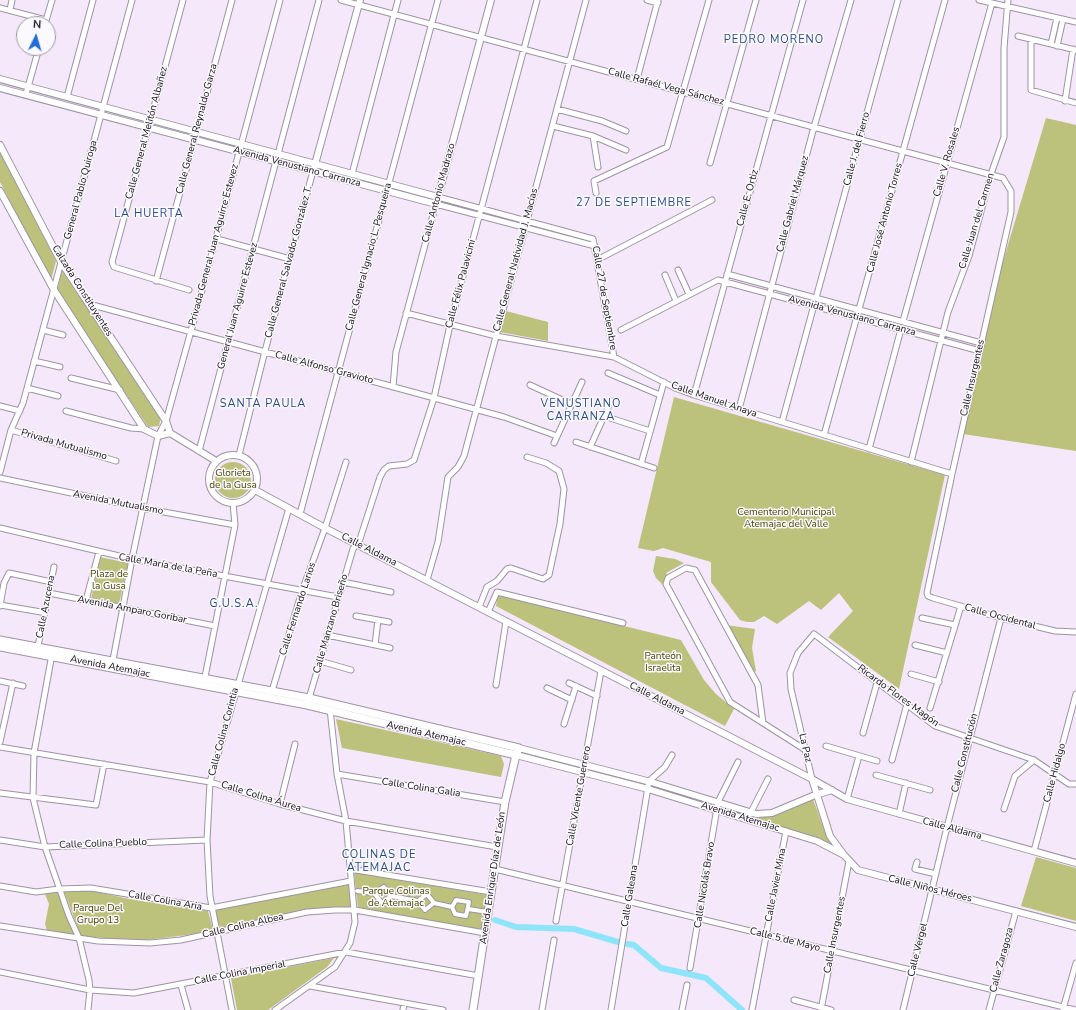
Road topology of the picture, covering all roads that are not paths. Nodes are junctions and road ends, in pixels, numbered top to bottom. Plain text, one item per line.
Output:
1 (12, 0) edge
2 (52, 0) edge
3 (93, 0) edge
4 (132, 0) edge
5 (183, 0) edge
6 (232, 0) edge
7 (280, 0) edge
8 (320, 0) edge
9 (341, 0) edge
10 (398, 0) edge
11 (438, 0) edge
12 (491, 0) edge
13 (537, 0) edge
14 (586, 0) edge
15 (647, 0) edge
16 (709, 0) edge
17 (756, 0) edge
18 (803, 0) edge
19 (851, 0) edge
20 (898, 0) edge
21 (945, 0) edge
22 (979, 0) edge
23 (1008, 0) edge
24 (658, 1) edge
25 (359, 2) edge
26 (992, 3) junction
27 (1008, 7) junction
28 (0, 8) edge
29 (10, 10) junction
30 (395, 14) junction
31 (28, 16) edge
32 (48, 16) edge
33 (1057, 18) junction
34 (1063, 20) junction
35 (1076, 22) edge
36 (432, 24) junction
37 (1018, 36) dead end
38 (481, 37) junction
39 (1031, 40) junction
40 (1051, 44) junction
41 (1057, 46) junction
42 (524, 49) junction
43 (1074, 50) edge
44 (36, 56) edge
45 (569, 61) junction
46 (0, 79) edge
47 (637, 79) junction
48 (28, 87) junction
49 (0, 88) edge
50 (683, 92) junction
51 (26, 94) junction
52 (67, 97) junction
53 (1065, 101) junction
54 (727, 103) junction
55 (1076, 103) edge
56 (103, 107) junction
57 (557, 109) junction
58 (101, 115) junction
59 (770, 115) junction
60 (150, 120) junction
61 (553, 126) junction
62 (148, 127) junction
63 (814, 127) junction
64 (626, 131) dead end
65 (196, 132) junction
66 (593, 136) junction
67 (194, 139) junction
68 (859, 139) junction
69 (241, 144) junction
70 (0, 145) edge
71 (626, 150) dead end
72 (903, 150) junction
73 (239, 151) junction
74 (278, 154) junction
75 (276, 161) junction
76 (947, 162) junction
77 (710, 163) dead end
78 (315, 164) junction
79 (598, 167) dead end
80 (313, 171) junction
81 (352, 174) junction
82 (991, 174) junction
83 (389, 184) junction
84 (387, 191) junction
85 (0, 193) edge
86 (596, 193) dead end
87 (438, 197) junction
88 (712, 200) dead end
89 (436, 204) junction
90 (481, 208) junction
91 (479, 215) junction
92 (527, 220) junction
93 (525, 227) junction
94 (217, 239) junction
95 (593, 239) joint
96 (595, 246) junction
97 (253, 249) junction
98 (290, 259) junction
99 (597, 260) junction
100 (61, 262) junction
101 (678, 270) dead end
102 (727, 274) junction
103 (665, 275) dead end
104 (156, 281) junction
105 (725, 282) junction
106 (771, 286) junction
107 (54, 290) junction
108 (189, 290) dead end
109 (769, 293) junction
110 (689, 294) junction
111 (816, 298) junction
112 (676, 300) junction
113 (89, 304) junction
114 (814, 305) junction
115 (860, 309) junction
116 (406, 313) junction
117 (858, 317) junction
118 (903, 321) junction
119 (450, 324) junction
120 (901, 329) junction
121 (43, 330) junction
122 (621, 330) dead end
123 (191, 331) junction
124 (942, 332) junction
125 (63, 335) dead end
126 (496, 336) junction
127 (941, 340) junction
128 (228, 342) junction
129 (981, 343) junction
130 (980, 351) junction
131 (264, 352) junction
132 (614, 357) junction
133 (34, 361) junction
134 (60, 367) dead end
135 (338, 372) junction
136 (608, 373) dead end
137 (71, 378) dead end
138 (582, 382) dead end
139 (664, 382) junction
140 (530, 385) dead end
141 (392, 387) junction
142 (27, 388) junction
143 (120, 390) junction
144 (660, 395) junction
145 (694, 395) junction
146 (58, 396) dead end
147 (434, 398) junction
148 (611, 401) dead end
149 (571, 404) junction
150 (0, 406) edge
151 (738, 409) junction
152 (476, 410) junction
153 (20, 411) junction
154 (66, 411) dead end
155 (604, 416) junction
156 (166, 421) junction
157 (782, 422) junction
158 (144, 429) junction
159 (12, 430) junction
160 (650, 431) junction
161 (170, 433) junction
162 (824, 435) junction
163 (158, 436) junction
164 (557, 436) junction
165 (576, 442) dead end
166 (554, 443) dead end
167 (590, 447) junction
168 (869, 449) junction
169 (199, 451) junction
170 (239, 455) junction
171 (527, 457) dead end
172 (116, 461) dead end
173 (216, 462) junction
174 (346, 462) dead end
175 (912, 462) junction
176 (641, 464) junction
177 (654, 468) dead end
178 (0, 472) edge
179 (952, 474) junction
180 (0, 478) edge
181 (255, 490) junction
182 (234, 503) junction
183 (142, 508) junction
184 (289, 508) junction
185 (300, 514) junction
186 (235, 525) junction
187 (0, 528) edge
188 (325, 528) junction
189 (357, 544) junction
190 (99, 552) junction
191 (132, 560) junction
192 (54, 568) dead end
193 (225, 576) junction
194 (427, 580) junction
195 (47, 581) dead end
196 (342, 582) junction
197 (266, 584) junction
198 (302, 591) junction
199 (391, 592) dead end
200 (49, 593) junction
201 (927, 593) joint
202 (338, 597) junction
203 (86, 600) junction
204 (0, 605) edge
205 (960, 606) junction
206 (479, 607) junction
207 (123, 609) junction
208 (41, 612) dead end
209 (488, 612) junction
210 (356, 616) dead end
211 (922, 618) dead end
212 (1000, 618) junction
213 (378, 620) junction
214 (389, 622) dead end
215 (506, 622) junction
216 (622, 622) dead end
217 (955, 625) junction
218 (216, 626) junction
219 (1076, 632) edge
220 (814, 634) joint
221 (327, 635) junction
222 (0, 640) edge
223 (375, 645) junction
224 (916, 645) dead end
225 (38, 646) junction
226 (0, 647) edge
227 (390, 648) dead end
228 (52, 652) junction
229 (947, 653) junction
230 (113, 660) junction
231 (320, 662) junction
232 (351, 670) dead end
233 (601, 671) junction
234 (911, 674) dead end
235 (205, 677) junction
236 (0, 680) edge
237 (939, 682) junction
238 (12, 683) junction
239 (569, 683) dead end
240 (877, 683) junction
241 (237, 684) junction
242 (496, 685) dead end
243 (23, 686) dead end
244 (576, 686) junction
245 (547, 688) dead end
246 (235, 691) junction
247 (272, 691) junction
248 (1076, 694) edge
249 (597, 696) junction
250 (572, 700) junction
251 (308, 702) junction
252 (329, 703) junction
253 (907, 704) junction
254 (930, 708) dead end
255 (330, 711) junction
256 (763, 723) junction
257 (564, 724) dead end
258 (863, 733) dead end
259 (969, 737) junction
260 (0, 742) edge
261 (295, 744) dead end
262 (826, 746) dead end
263 (0, 747) edge
264 (519, 748) junction
265 (807, 751) junction
266 (34, 753) junction
267 (516, 755) junction
268 (672, 755) dead end
269 (859, 756) junction
270 (892, 760) dead end
271 (1034, 760) junction
272 (877, 761) dead end
273 (738, 762) dead end
274 (104, 764) junction
275 (584, 765) junction
276 (583, 772) junction
277 (338, 774) junction
278 (876, 775) dead end
279 (1055, 775) junction
280 (768, 779) dead end
281 (812, 779) junction
282 (649, 781) junction
283 (210, 782) junction
284 (906, 783) junction
285 (1076, 784) edge
286 (648, 789) junction
287 (832, 790) junction
288 (930, 790) dead end
289 (0, 793) edge
290 (816, 795) junction
291 (33, 798) junction
292 (847, 799) junction
293 (505, 802) junction
294 (718, 802) junction
295 (280, 804) junction
296 (1004, 809) dead end
297 (717, 810) junction
298 (750, 814) junction
299 (899, 814) junction
300 (346, 821) junction
301 (947, 827) junction
302 (786, 831) junction
303 (0, 840) edge
304 (207, 840) junction
305 (45, 847) junction
306 (497, 847) junction
307 (1034, 851) junction
308 (844, 855) junction
309 (849, 861) junction
310 (917, 862) dead end
311 (1076, 864) edge
312 (350, 869) junction
313 (494, 869) junction
314 (936, 874) junction
315 (352, 881) junction
316 (0, 886) edge
317 (562, 886) junction
318 (59, 889) junction
319 (933, 890) junction
320 (357, 891) dead end
321 (491, 892) junction
322 (374, 894) junction
323 (391, 896) junction
324 (418, 900) junction
325 (629, 902) junction
326 (434, 904) junction
327 (452, 907) junction
328 (211, 908) junction
329 (468, 909) junction
330 (355, 910) junction
331 (1016, 911) junction
332 (488, 912) junction
333 (700, 919) junction
334 (556, 921) dead end
335 (0, 926) edge
336 (1076, 927) edge
337 (218, 932) junction
338 (485, 933) junction
339 (766, 935) junction
340 (79, 938) junction
341 (554, 940) dead end
342 (832, 951) junction
343 (346, 952) junction
344 (1076, 963) edge
345 (690, 968) dead end
346 (913, 970) junction
347 (0, 972) edge
348 (226, 976) junction
349 (479, 976) junction
350 (181, 985) junction
351 (687, 985) dead end
352 (310, 986) junction
353 (90, 990) junction
354 (994, 990) junction
355 (794, 1000) dead end
356 (404, 1003) junction
357 (1064, 1008) edge
358 (821, 1009) edge
359 (88, 1010) edge
360 (188, 1010) edge
361 (232, 1010) edge
362 (275, 1010) edge
363 (403, 1010) edge
364 (443, 1010) edge
365 (473, 1010) edge
366 (542, 1010) edge
367 (611, 1010) edge
368 (682, 1010) edge
369 (752, 1010) edge
370 (831, 1010) edge
371 (903, 1010) edge
372 (989, 1010) edge
373 (1076, 1010) edge

1 - 29 street
2 - 32 street
3 - 52 street
4 - 56 street, General Pablo Quiroga
5 - 60 street, Calle General Melitón Albañez
6 - 65 street, Calle General Reynaldo Garza
7 - 69 street, Privada General Juan Aguirre Estevez
8 - 74 street
9 - 25 street, Calle Rafaél Vega Sánchez
10 - 30 street
11 - 36 street, Calle General Ignacio L. Pesqueira
12 - 38 street, Calle Antonio Madrazo
13 - 42 street, Calle Félix Palavicini
14 - 45 street, Calle General Natividad J. Macías
15 - 24 street
16 - 50 street
17 - 54 street
18 - 59 street, Calle E. Ortiz
19 - 63 street, Calle Gabriel Márquez
20 - 68 street, Calle J. del Fierro
21 - 72 street, Calle José Antonio Torres
22 - 26 street
23 - 27 street, Calle Juan del Carmen
24 - 47 street
25 - 30 street, Calle Rafaél Vega Sánchez
25 - 78 street, Calle General Salvador González T.
26 - 27 street
26 - 76 street, Calle V. Rosales
27 - 33 street
27 - 82 street, Calle Juan del Carmen
28 - 29 street
29 - 31 street
30 - 36 street, Calle Rafaél Vega Sánchez
30 - 81 street
33 - 34 street
33 - 40 street
34 - 35 street
34 - 41 street
36 - 38 street, Calle Rafaél Vega Sánchez
36 - 83 street, Calle General Ignacio L. Pesqueira
37 - 39 street
38 - 42 street, Calle Rafaél Vega Sánchez
38 - 87 street, Calle Antonio Madrazo
39 - 40 street
39 - 53 street
40 - 41 street
41 - 43 street
42 - 45 street, Calle Rafaél Vega Sánchez
42 - 90 street, Calle Félix Palavicini
43 - 53 street
44 - 48 street
45 - 47 street, Calle Rafaél Vega Sánchez
45 - 57 street, Calle General Natividad J. Macías
46 - 48 street, Avenida Venustiano Carranza
47 - 50 street, Calle Rafaél Vega Sánchez
48 - 51 street
48 - 52 street, Avenida Venustiano Carranza
49 - 51 street, Avenida Venustiano Carranza
50 - 54 street, Calle Rafaél Vega Sánchez
50 - 86 street
51 - 58 street, Avenida Venustiano Carranza
52 - 56 street, Avenida Venustiano Carranza
53 - 55 street
54 - 59 street, Calle Rafaél Vega Sánchez
54 - 77 street
56 - 58 street, General Pablo Quiroga
56 - 60 street, Avenida Venustiano Carranza
57 - 61 street, Calle General Natividad J. Macías
57 - 64 street
58 - 62 street, Avenida Venustiano Carranza
58 - 100 street, General Pablo Quiroga
59 - 63 street, Calle Rafaél Vega Sánchez
59 - 102 street, Calle E. Ortiz
60 - 62 street, Calle General Melitón Albañez
60 - 65 street, Avenida Venustiano Carranza
61 - 66 street
61 - 92 street, Calle General Natividad J. Macías
62 - 67 street, Avenida Venustiano Carranza
62 - 104 street, Calle General Melitón Albañez
63 - 68 street, Calle Rafaél Vega Sánchez
63 - 106 street, Calle Gabriel Márquez
65 - 67 street, Calle General Reynaldo Garza
65 - 69 street, Avenida Venustiano Carranza
66 - 71 street
66 - 79 street
67 - 73 street, Avenida Venustiano Carranza
67 - 104 street, Calle General Reynaldo Garza
68 - 72 street, Calle Rafaél Vega Sánchez
68 - 111 street, Calle J. del Fierro
69 - 73 street, Privada General Juan Aguirre Estevez
69 - 74 street, Avenida Venustiano Carranza
70 - 100 street, Calzada Constituyentes
72 - 76 street, Calle Rafaél Vega Sánchez
72 - 115 street, Calle José Antonio Torres
73 - 75 street, Avenida Venustiano Carranza
73 - 94 street, Privada General Juan Aguirre Estevez
74 - 78 street, Avenida Venustiano Carranza
75 - 80 street, Avenida Venustiano Carranza
75 - 97 street, General Juan Aguirre Estevez
76 - 82 street, Calle Rafaél Vega Sánchez
76 - 118 street, Calle V. Rosales
78 - 80 street, Calle General Salvador González T.
78 - 81 street, Avenida Venustiano Carranza
80 - 84 street, Avenida Venustiano Carranza
80 - 98 street, Calle General Salvador González T.
81 - 83 street, Avenida Venustiano Carranza
82 - 124 street, Calle Juan del Carmen
82 - 129 street, Calle Insurgentes
83 - 84 street, Calle General Ignacio L. Pesqueira
83 - 87 street, Avenida Venustiano Carranza
84 - 89 street, Avenida Venustiano Carranza
84 - 135 street, Calle General Ignacio L. Pesqueira
85 - 107 street
87 - 89 street, Calle Antonio Madrazo
87 - 90 street, Avenida Venustiano Carranza
88 - 99 street
89 - 91 street, Avenida Venustiano Carranza
89 - 116 street, Calle Antonio Madrazo
90 - 91 street, Calle Félix Palavicini
90 - 92 street, Avenida Venustiano Carranza
91 - 93 street, Avenida Venustiano Carranza
91 - 119 street, Calle Félix Palavicini
92 - 93 street, Calle General Natividad J. Macías
92 - 95 street, Avenida Venustiano Carranza
93 - 96 street, Avenida Venustiano Carranza
93 - 126 street, Calle General Natividad J. Macías
94 - 97 street
94 - 123 street, Privada General Juan Aguirre Estevez
95 - 96 street, Calle 27 de Septiembre
96 - 99 street, Calle 27 de Septiembre
97 - 98 street
97 - 128 street, General Juan Aguirre Estevez
98 - 131 street, Calle General Salvador González T.
99 - 132 street, Calle 27 de Septiembre
100 - 107 street, General Pablo Quiroga
100 - 113 street, Calzada Constituyentes
101 - 110 street
102 - 105 street, Calle E. Ortiz
102 - 106 street, Avenida Venustiano Carranza
103 - 112 street
104 - 108 street
105 - 109 street, Avenida Venustiano Carranza
105 - 110 street
105 - 145 street, Calle E. Ortiz
106 - 109 street, Calle Gabriel Márquez
106 - 111 street, Avenida Venustiano Carranza
107 - 121 street, General Pablo Quiroga
107 - 143 street
109 - 114 street, Avenida Venustiano Carranza
109 - 151 street, Calle Gabriel Márquez
110 - 112 street
111 - 115 street, Avenida Venustiano Carranza
112 - 122 street
113 - 123 street, Calle Alfonso Gravioto
113 - 156 street, Calzada Constituyentes
114 - 117 street, Avenida Venustiano Carranza
114 - 157 street
115 - 117 street, Calle José Antonio Torres
115 - 118 street, Avenida Venustiano Carranza
116 - 119 street, Calle Manuel Anaya
116 - 141 street, Calle Antonio Madrazo
117 - 120 street, Avenida Venustiano Carranza
117 - 162 street, Calle José Antonio Torres
118 - 124 street, Avenida Venustiano Carranza
119 - 126 street, Calle Manuel Anaya
119 - 147 street, Calle Félix Palavicini
120 - 127 street, Avenida Venustiano Carranza
120 - 168 street
121 - 125 street
121 - 133 street, General Pablo Quiroga
123 - 128 street, Calle Alfonso Gravioto
123 - 156 street, Privada General Juan Aguirre Estevez
124 - 127 street, Calle Juan del Carmen
124 - 129 street, Avenida Venustiano Carranza
126 - 132 street, Calle Manuel Anaya
126 - 152 street, Calle General Natividad J. Macías
127 - 130 street, Avenida Venustiano Carranza
127 - 175 street, Calle Juan del Carmen
128 - 131 street, Calle Alfonso Gravioto
128 - 169 street, General Juan Aguirre Estevez
129 - 130 street, Calle Insurgentes
130 - 179 street, Calle Insurgentes
131 - 135 street, Calle Alfonso Gravioto
131 - 170 street, Calle General Salvador González T.
132 - 139 street, Calle Manuel Anaya
133 - 134 street
133 - 142 street, General Pablo Quiroga
135 - 141 street, Calle Alfonso Gravioto
135 - 185 street, Calle General Ignacio L. Pesqueira
136 - 144 street
137 - 143 street
138 - 149 street
139 - 144 street
139 - 145 street, Calle Manuel Anaya
140 - 149 street
141 - 147 street, Calle Alfonso Gravioto
142 - 146 street
142 - 153 street, General Pablo Quiroga
143 - 158 street
144 - 160 street
145 - 151 street, Calle Manuel Anaya
147 - 152 street, Calle Alfonso Gravioto
147 - 189 street, Calle Félix Palavicini
148 - 155 street
149 - 164 street
150 - 153 street
151 - 157 street, Calle Manuel Anaya
152 - 164 street, Calle Alfonso Gravioto
152 - 194 street, Calle General Natividad J. Macías
153 - 159 street, General Pablo Quiroga
154 - 158 street
155 - 160 street
155 - 167 street
156 - 161 street, Calzada Constituyentes
156 - 163 street, Privada General Juan Aguirre Estevez
157 - 162 street, Calle Manuel Anaya
158 - 163 street
159 - 172 street, Privada Mutualismo
159 - 178 street, General Pablo Quiroga
160 - 176 street
161 - 163 street
161 - 169 street
162 - 168 street, Calle Manuel Anaya
163 - 183 street, Privada General Juan Aguirre Estevez
164 - 166 street
165 - 167 street
167 - 176 street
168 - 175 street, Calle Manuel Anaya
169 - 173 street
170 - 173 street
170 - 181 street
171 - 206 street
173 - 182 street
174 - 188 street, Calle Fernando Larios
175 - 179 street, Calle Manuel Anaya
176 - 177 street
179 - 201 street, Calle Insurgentes
180 - 183 street, Avenida Mutualismo
181 - 182 street
181 - 184 street, Calle Aldama
182 - 186 street
183 - 186 street, Avenida Mutualismo
183 - 191 street, Privada General Juan Aguirre Estevez
184 - 185 street, Calle Aldama
184 - 197 street, Calle Colina Corintia
185 - 188 street, Calle Aldama
186 - 193 street
187 - 190 street, Calle María de la Peña
188 - 189 street, Calle Aldama
188 - 198 street, Calle Fernando Larios
189 - 194 street, Calle Aldama
189 - 196 street, Calle Manzano Briseño
190 - 191 street, Calle María de la Peña
190 - 203 street
191 - 193 street, Calle María de la Peña
191 - 207 street, Privada General Juan Aguirre Estevez
192 - 200 street, Calle Azucena
193 - 197 street, Calle María de la Peña
193 - 218 street
194 - 206 street, Calle Aldama
195 - 204 street
196 - 199 street
196 - 202 street, Calle Manzano Briseño
197 - 198 street, Calle María de la Peña
197 - 241 street, Calle Colina Corintia
198 - 202 street, Calle María de la Peña
198 - 247 street, Calle Fernando Larios
200 - 203 street, Avenida Amparo Goribar
200 - 225 street, Calle Azucena
201 - 205 street, Calle Occidental
202 - 221 street, Calle Manzano Briseño
203 - 207 street, Avenida Amparo Goribar
204 - 208 street
205 - 212 street, Calle Occidental
205 - 217 street
206 - 209 street, Calle Aldama
207 - 218 street, Avenida Amparo Goribar
207 - 230 street, Privada General Juan Aguirre Estevez
209 - 215 street, Calle Aldama
209 - 216 street
210 - 213 street
211 - 217 street
212 - 219 street, Calle Occidental
212 - 259 street, Calle Constitución
213 - 214 street
213 - 223 street
215 - 233 street, Calle Aldama
215 - 242 street
217 - 229 street
218 - 235 street
220 - 240 street, Ricardo Flores Magón
220 - 265 street, La Paz
221 - 223 street
221 - 231 street, Calle Manzano Briseño
222 - 225 main road, Avenida Atemajac
223 - 227 street
224 - 229 street
225 - 228 main road, Avenida Atemajac
226 - 228 main road, Avenida Atemajac
228 - 230 main road, Avenida Atemajac
228 - 246 main road, Avenida Atemajac
228 - 266 street
229 - 237 street
230 - 235 main road, Avenida Atemajac
231 - 232 street
231 - 251 street, Calle Manzano Briseño
233 - 249 street, Calle Vicente Guerrero
233 - 281 street, Calle Aldama
234 - 237 street
235 - 241 main road, Avenida Atemajac
236 - 238 street
237 - 254 street
238 - 243 street
238 - 260 street
239 - 244 street
240 - 253 street, Ricardo Flores Magón
240 - 258 street
241 - 246 street, Calle Colina Corintia
241 - 247 main road, Avenida Atemajac
244 - 249 street
244 - 250 street
245 - 250 street
246 - 251 main road, Avenida Atemajac
246 - 283 street, Calle Colina Corintia
247 - 251 main road, Avenida Atemajac
248 - 279 street, Calle Hidalgo
249 - 275 street, Calle Vicente Guerrero
250 - 257 street
251 - 252 main road, Avenida Atemajac
251 - 255 main road, Avenida Atemajac
252 - 255 street
252 - 264 main road, Avenida Atemajac
253 - 259 street, Ricardo Flores Magón
253 - 270 street
255 - 267 main road, Avenida Atemajac
255 - 277 street
256 - 256 street
256 - 265 street
259 - 271 street, Ricardo Flores Magón
259 - 301 street, Calle Constitución
261 - 295 street
262 - 269 street
263 - 266 street, Calle Colina Áurea
264 - 267 main road, Avenida Enrique Díaz de León
264 - 275 street, Avenida Atemajac
265 - 281 street, La Paz
266 - 274 street, Calle Colina Áurea
266 - 291 street
267 - 276 street, Avenida Atemajac
267 - 293 main road, Avenida Enrique Díaz de León
268 - 282 street
269 - 272 street
269 - 292 street
271 - 279 street, Ricardo Flores Magón
271 - 296 street
273 - 294 street, Calle Nicolás Bravo
274 - 283 street, Calle Colina Áurea
274 - 291 street
275 - 276 street, Calle Vicente Guerrero
275 - 282 street, Avenida Atemajac
276 - 286 street, Avenida Atemajac
276 - 317 street, Calle Vicente Guerrero
277 - 293 street, Calle Colina Galia
277 - 300 street
278 - 284 street
279 - 285 street, Ricardo Flores Magón
279 - 307 street, Calle Hidalgo
280 - 298 street
281 - 287 street, Calle Aldama
281 - 290 street, La Paz
282 - 286 street, Calle Galeana
282 - 294 street, Avenida Atemajac
283 - 295 street, Calle Colina Áurea
283 - 304 street, Calle Colina Corintia
284 - 288 street
284 - 299 street
286 - 297 street, Avenida Atemajac
286 - 325 street, Calle Galeana
287 - 290 street, Avenida Atemajac
287 - 292 street, Calle Aldama
289 - 291 street
290 - 298 street, Avenida Atemajac
290 - 308 street, La Paz
291 - 305 street
292 - 299 street, Calle Aldama
293 - 306 main road, Avenida Enrique Díaz de León
294 - 297 street, Calle Nicolás Bravo
294 - 298 street, Avenida Atemajac
295 - 300 street, Calle Colina Áurea
297 - 302 street, Avenida Atemajac
297 - 333 street, Calle Nicolás Bravo
299 - 301 street, Calle Aldama
300 - 306 street, Calle Colina Áurea
300 - 312 street
301 - 307 street, Calle Aldama
301 - 314 street, Calle Constitución
302 - 308 street, Avenida Atemajac
302 - 339 street, Calle Javier Mina
303 - 305 street, Calle Colina Pueblo
304 - 305 street, Calle Colina Pueblo
304 - 328 street, Calle Colina Corintia
305 - 318 street
306 - 313 main road, Avenida Enrique Díaz de León
307 - 311 street, Calle Aldama
308 - 309 street, La Paz
309 - 319 street, Calle Niños Héroes
309 - 342 street, Calle Insurgentes
310 - 314 street
312 - 315 street
312 - 321 street
313 - 317 street, Calle 5 de Mayo
313 - 321 main road, Avenida Enrique Díaz de León
314 - 319 street, Calle Constitución
315 - 328 street, Calle Colina Aria
315 - 330 street
316 - 318 street, Calle Colina Aria
317 - 325 street, Calle 5 de Mayo
317 - 334 street, Calle Vicente Guerrero
318 - 328 street, Calle Colina Aria
318 - 340 street
319 - 331 street, Calle Niños Héroes
319 - 346 street, Calle Vergel
320 - 322 street
321 - 332 main road, Avenida Enrique Díaz de León
322 - 323 street
322 - 323 street
323 - 324 street
324 - 326 street
324 - 326 street
325 - 333 street, Calle 5 de Mayo
325 - 367 street, Calle Galeana
326 - 327 street
327 - 329 street
327 - 329 street
328 - 337 street, Calle Colina Corintia
329 - 332 street
330 - 337 street, Calle Colina Albea
330 - 338 street, Calle Colina Albea
330 - 343 street
331 - 336 street, Calle Niños Héroes
331 - 354 street, Calle Zaragoza
332 - 338 main road, Avenida Enrique Díaz de León
333 - 339 street, Calle 5 de Mayo
333 - 345 street, Calle Nicolás Bravo
335 - 340 street, Calle Colina Albea
337 - 340 street, Calle Colina Albea
337 - 348 street, Calle Colina Corintia
338 - 349 main road, Avenida Enrique Díaz de León
339 - 342 street, Calle 5 de Mayo
339 - 369 street, Calle Javier Mina
340 - 353 street
341 - 366 street
342 - 346 street, Calle 5 de Mayo
342 - 358 street, Calle Insurgentes
343 - 348 street, Calle Colina Imperial
343 - 349 street, Calle Colina Imperial
343 - 352 street
344 - 357 street
346 - 354 street, Calle 5 de Mayo
346 - 371 street, Calle Vergel
347 - 353 street, Calle Colina Imperial
348 - 350 street, Calle Colina Imperial
348 - 361 street, Calle Colina Corintia
349 - 365 main road, Avenida Enrique Díaz de León
350 - 353 street, Calle Colina Imperial
350 - 360 street
351 - 368 street
352 - 356 street
352 - 362 street
353 - 359 street
354 - 357 street, Calle 5 de Mayo
354 - 372 street, Calle Zaragoza
355 - 358 street
356 - 363 street
356 - 364 street
357 - 373 street, Calle 5 de Mayo
358 - 370 street

